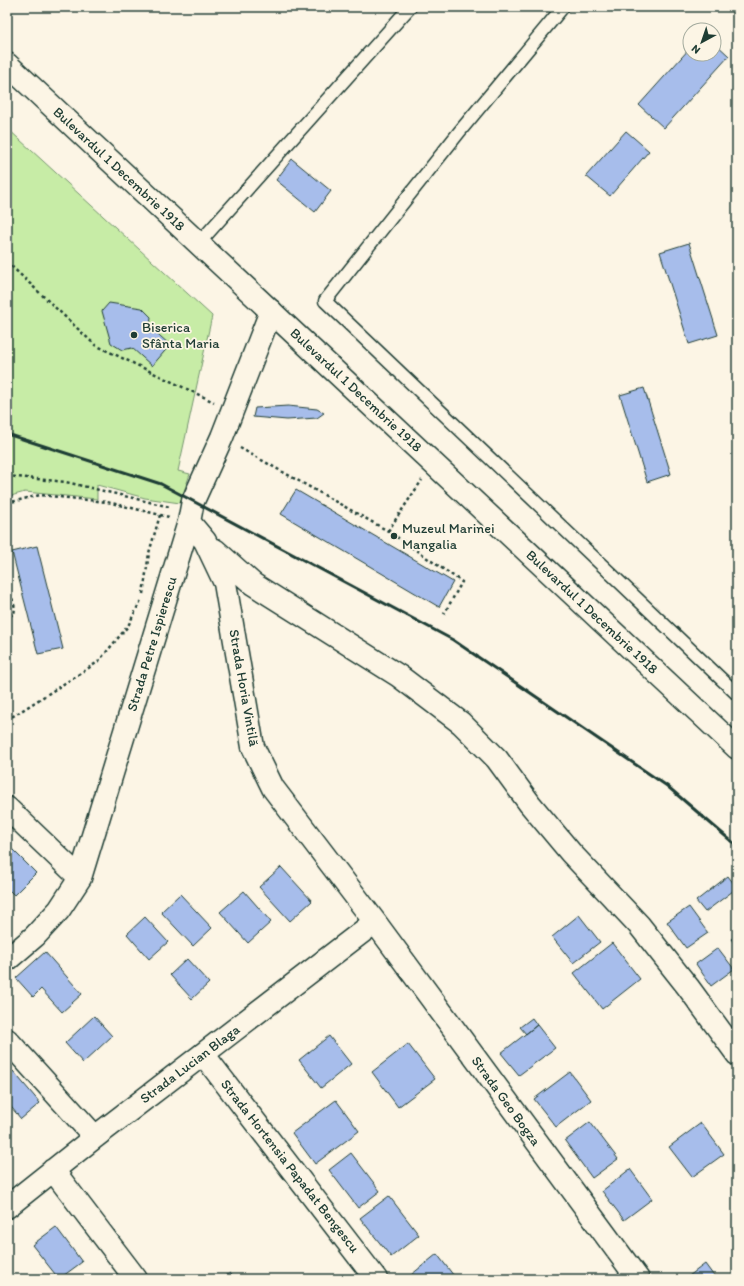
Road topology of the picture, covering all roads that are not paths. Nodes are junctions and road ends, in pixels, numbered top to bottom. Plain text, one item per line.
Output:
1 (410, 7) edge
2 (563, 7) edge
3 (7, 64) edge
4 (199, 243) junction
5 (271, 311) junction
6 (189, 522) junction
7 (205, 541) junction
8 (737, 694) edge
9 (737, 748) edge
10 (7, 808) edge
11 (80, 878) junction
12 (375, 922) junction
13 (7, 960) edge
14 (7, 1040) edge
15 (203, 1054) junction
16 (737, 1054) edge
17 (95, 1137) junction
18 (53, 1170) junction
19 (7, 1207) edge
20 (136, 1279) edge
21 (376, 1279) edge
22 (638, 1279) edge

1 - 4 lane
2 - 8 lane
3 - 4 main road, Bulevardul 1 Decembrie 1918
4 - 5 main road, Bulevardul 1 Decembrie 1918
5 - 6 main road, Strada Petre Ispierescu
5 - 9 main road, Bulevardul 1 Decembrie 1918
6 - 7 main road, Strada Horia Vintilă
6 - 11 main road, Strada Petre Ispierescu
7 - 12 main road, Strada Horia Vintilă
7 - 16 main road
10 - 11 main road
11 - 13 main road, Strada Petre Ispierescu
12 - 15 main road, Strada Lucian Blaga
12 - 22 main road, Strada Geo Bogza
14 - 17 main road
15 - 17 main road, Strada Lucian Blaga
15 - 21 main road, Strada Hortensia Papadat Bengescu
17 - 18 main road, Strada Lucian Blaga
18 - 19 main road, Strada Lucian Blaga
18 - 20 main road

